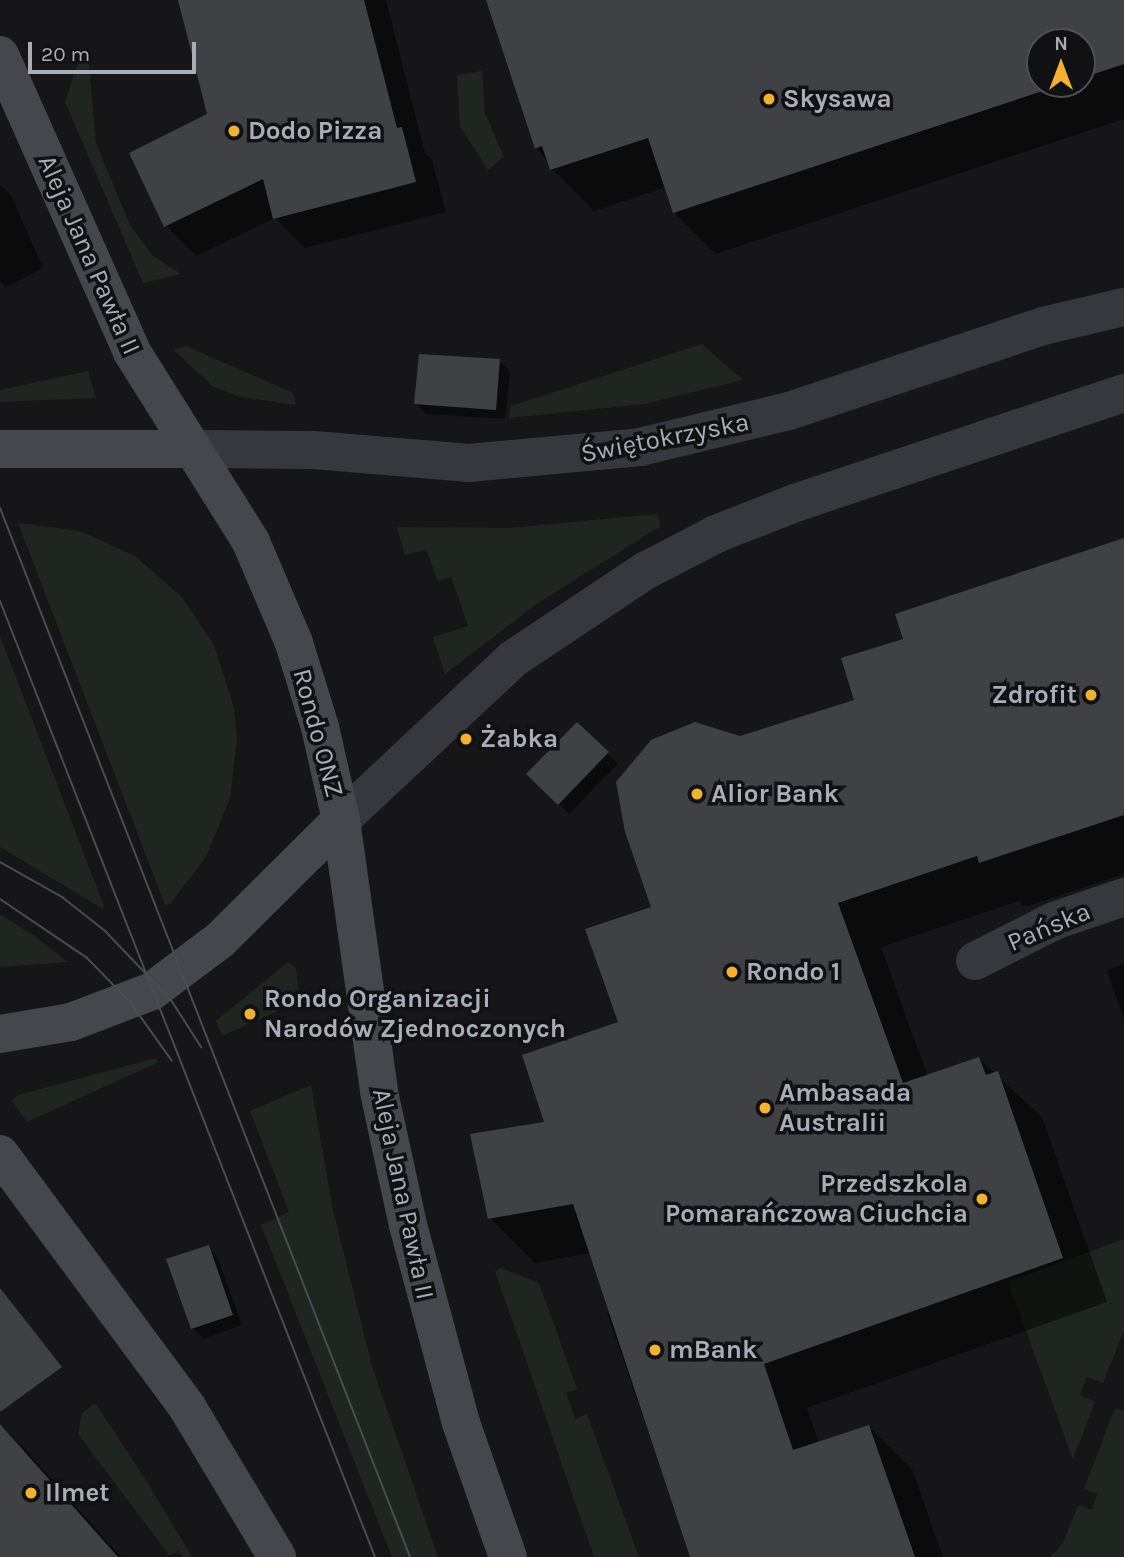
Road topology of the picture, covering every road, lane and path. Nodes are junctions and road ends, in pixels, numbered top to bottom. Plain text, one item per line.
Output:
1 (0, 55) edge
2 (1124, 307) edge
3 (1124, 393) edge
4 (0, 449) edge
5 (190, 449) junction
6 (341, 820) junction
7 (1124, 897) edge
8 (975, 961) dead end
9 (0, 1034) edge
10 (0, 1154) edge
11 (277, 1557) edge
12 (508, 1557) edge

1 - 5 main road, Aleja Jana Pawła II
2 - 5 street, Świętokrzyska
3 - 6 street
4 - 5 main road
5 - 6 main road, Rondo ONZ
6 - 9 main road, Rondo ONZ
6 - 12 main road, Aleja Jana Pawła II
7 - 8 street, Pańska
10 - 11 main road

